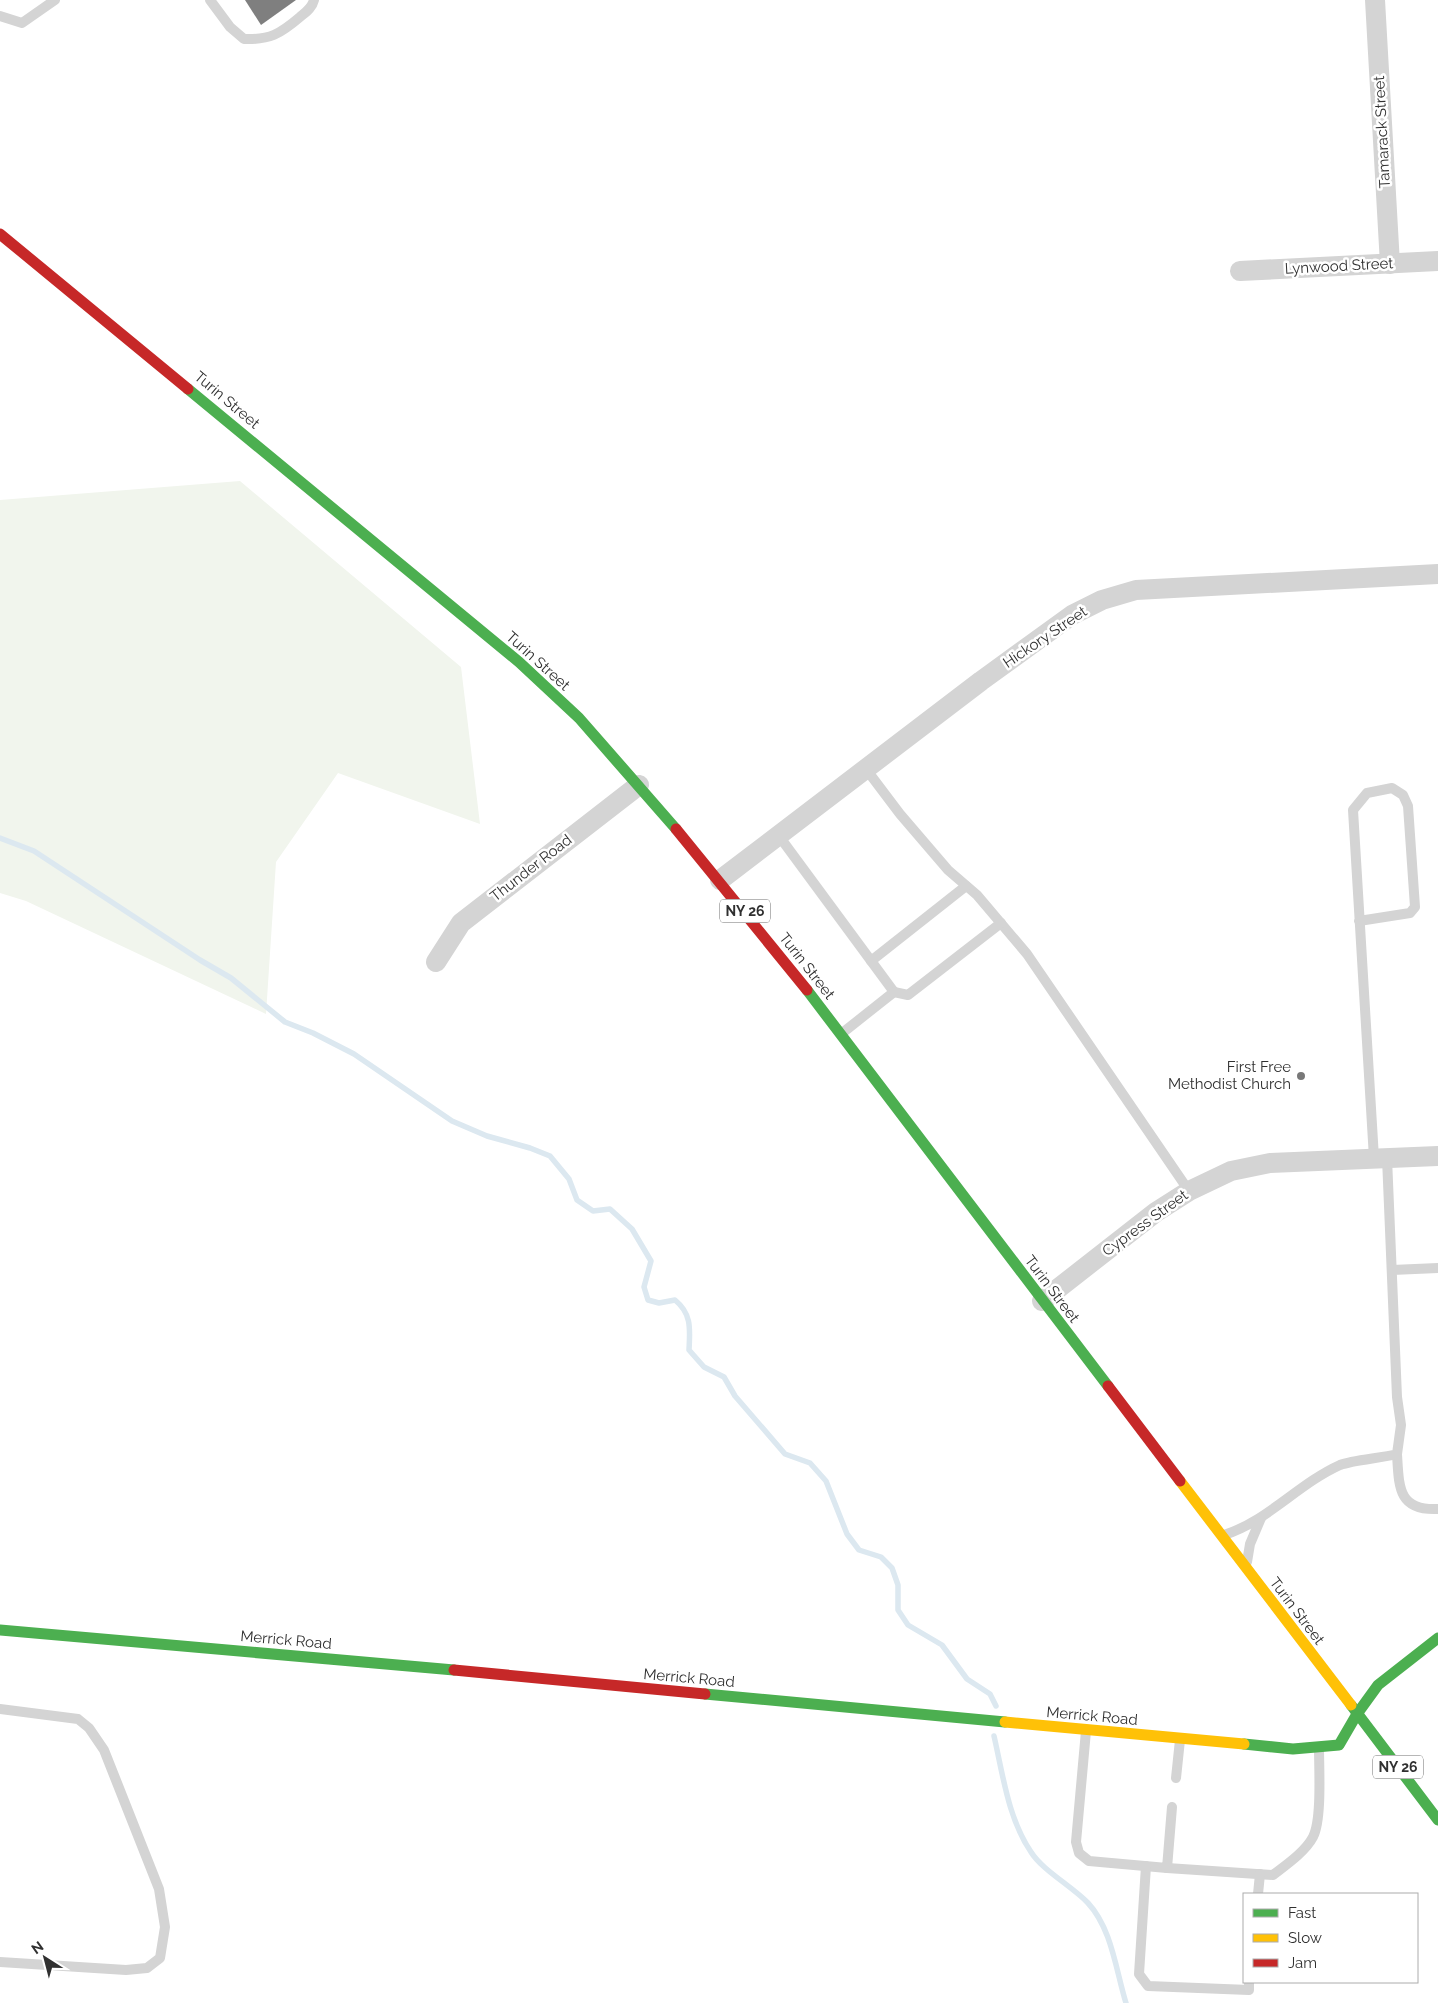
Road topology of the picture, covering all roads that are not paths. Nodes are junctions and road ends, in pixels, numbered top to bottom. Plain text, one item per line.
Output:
1 (55, 0) edge
2 (210, 0) edge
3 (314, 0) edge
4 (1375, 0) edge
5 (0, 16) edge
6 (0, 234) edge
7 (1438, 261) edge
8 (1390, 264) junction
9 (1240, 271) dead end
10 (1438, 574) edge
11 (866, 769) junction
12 (639, 785) junction
13 (779, 836) junction
14 (720, 880) junction
15 (966, 886) junction
16 (1359, 921) junction
17 (1001, 924) junction
18 (871, 961) junction
19 (436, 962) dead end
20 (894, 992) junction
21 (840, 1034) junction
22 (1438, 1156) edge
23 (1380, 1158) junction
24 (1189, 1190) junction
25 (1438, 1268) edge
26 (1392, 1270) junction
27 (1042, 1301) junction
28 (1397, 1454) junction
29 (1438, 1509) edge
30 (1261, 1518) junction
31 (1221, 1536) junction
32 (1247, 1570) junction
33 (0, 1630) edge
34 (1438, 1638) edge
35 (0, 1710) edge
36 (1357, 1714) junction
37 (1086, 1730) junction
38 (1180, 1739) junction
39 (1319, 1747) junction
40 (1176, 1778) dead end
41 (1172, 1807) dead end
42 (1438, 1820) edge
43 (1146, 1866) junction
44 (1167, 1868) junction
45 (1260, 1874) junction
46 (1258, 1893) edge
47 (0, 1962) edge
48 (1250, 1983) edge

1 - 5 lane
2 - 3 lane
4 - 8 street, Tamarack Street
6 - 12 main road, Turin Street / NY 26
7 - 8 street, Lynwood Street
8 - 9 street, Lynwood Street
10 - 11 street, Hickory Street
11 - 13 street, Hickory Street
11 - 15 lane
12 - 14 main road, Turin Street / NY 26
12 - 19 street, Thunder Road
13 - 14 street, Hickory Street
13 - 18 lane
14 - 21 main road, Turin Street / NY 26
15 - 17 lane
15 - 18 lane
16 - 16 lane
16 - 23 lane
17 - 20 lane
17 - 24 lane
18 - 20 lane
20 - 21 lane
21 - 27 main road, Turin Street / NY 26
22 - 23 street, Cypress Street
23 - 24 street, Cypress Street
23 - 26 lane
24 - 27 street, Cypress Street
25 - 26 lane
26 - 28 lane
27 - 31 main road, Turin Street / NY 26
28 - 29 lane
28 - 30 lane
30 - 31 lane
30 - 32 lane
31 - 32 main road, Turin Street / NY 26
32 - 36 main road, Turin Street / NY 26
33 - 37 main road, Merrick Road
34 - 36 main road
35 - 47 lane
36 - 39 main road, Merrick Road
36 - 42 main road, Turin Street / NY 26
37 - 38 main road, Merrick Road
37 - 43 lane
38 - 39 main road, Merrick Road
38 - 40 lane
39 - 45 lane
41 - 44 lane
43 - 44 lane
43 - 48 lane
44 - 45 lane
45 - 46 lane

